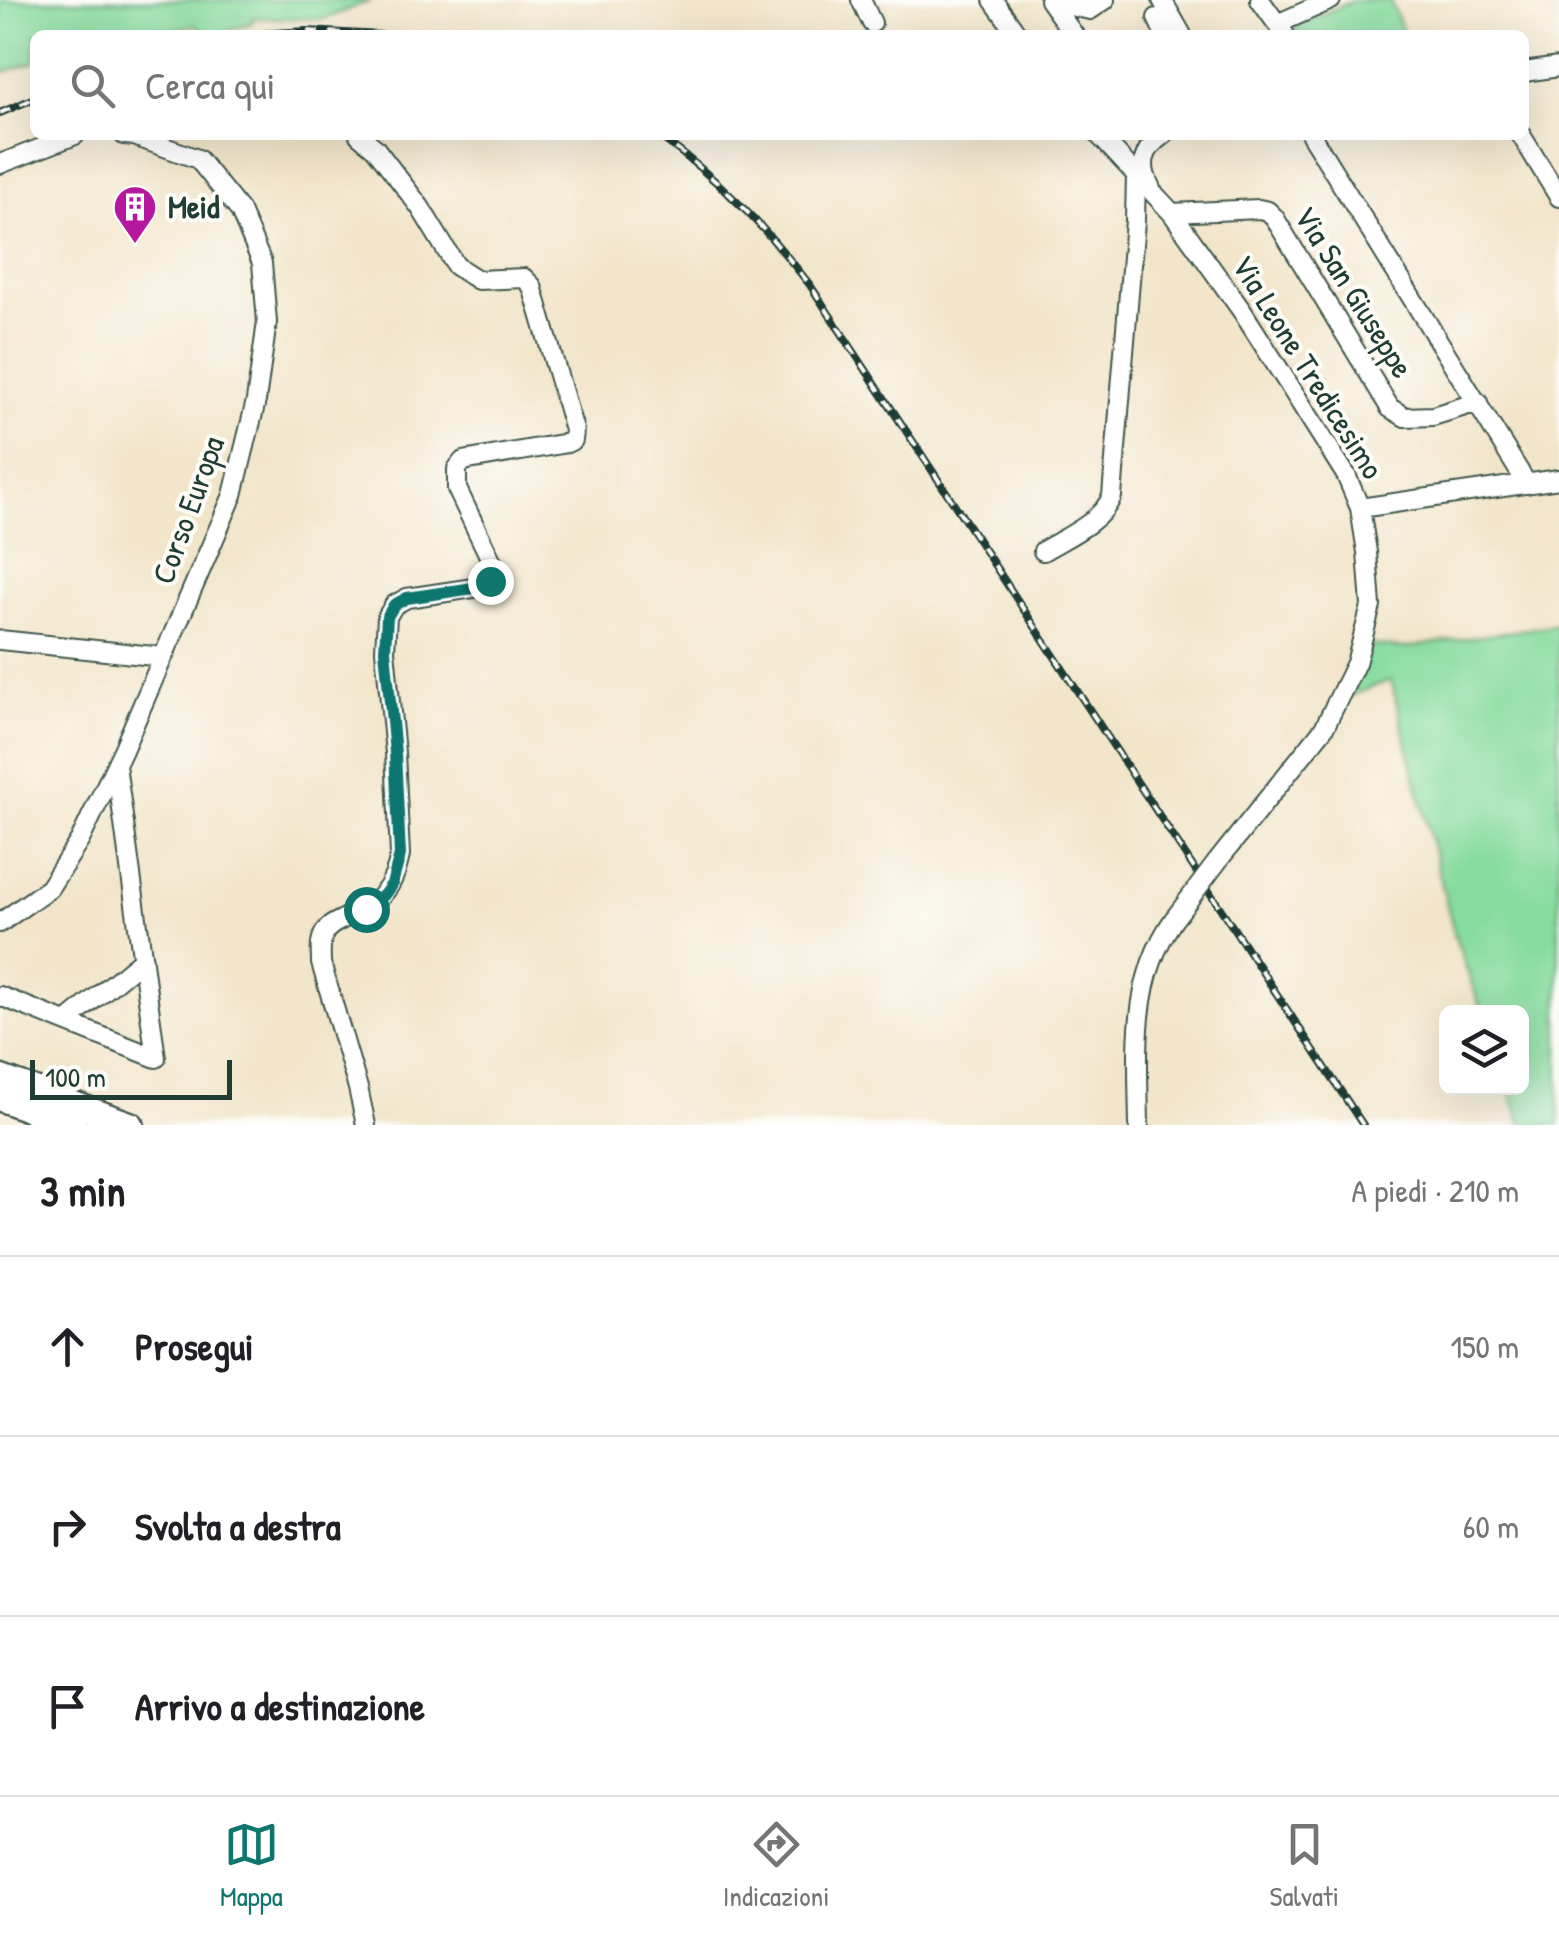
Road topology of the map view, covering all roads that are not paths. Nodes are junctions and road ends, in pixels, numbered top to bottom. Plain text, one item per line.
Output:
1 (861, 0) edge
2 (993, 0) edge
3 (1049, 0) edge
4 (1067, 0) edge
5 (1105, 0) edge
6 (1260, 0) edge
7 (1331, 0) edge
8 (872, 23) dead end
9 (1281, 29) edge
10 (1014, 30) edge
11 (1070, 30) edge
12 (1559, 67) edge
13 (1529, 71) edge
14 (47, 140) edge
15 (60, 140) edge
16 (145, 140) edge
17 (365, 140) edge
18 (1104, 140) edge
19 (1156, 140) edge
20 (1314, 140) edge
21 (1524, 140) edge
22 (33, 149) junction
23 (1124, 162) junction
24 (0, 164) edge
25 (1156, 195) junction
26 (1559, 197) edge
27 (1172, 213) junction
28 (1478, 402) junction
29 (1559, 479) edge
30 (1527, 484) junction
31 (1360, 508) junction
32 (1043, 551) dead end
33 (0, 640) edge
34 (163, 657) junction
35 (116, 764) junction
36 (0, 922) edge
37 (143, 959) junction
38 (0, 996) edge
39 (66, 1022) junction
40 (0, 1078) edge
41 (0, 1098) edge
42 (73, 1125) edge
43 (131, 1125) edge
44 (366, 1125) edge
45 (1139, 1125) edge

1 - 8 street
2 - 10 street
3 - 11 street
4 - 5 street
6 - 9 street
7 - 9 street
12 - 13 street
14 - 22 street
15 - 22 street
16 - 34 street, Corso Europa
17 - 44 street
18 - 23 street, Via Leone Tredicesimo
19 - 23 street
19 - 25 street
20 - 28 street
21 - 26 street
22 - 24 street
23 - 25 street, Via Leone Tredicesimo
23 - 32 street
25 - 27 street, Via Leone Tredicesimo
27 - 28 street, Via San Giuseppe
27 - 31 street, Via Leone Tredicesimo
28 - 30 street
29 - 30 street
30 - 31 street
31 - 45 street, Via Leone Tredicesimo, bridge
33 - 34 street
34 - 35 street, Corso Europa
35 - 36 street, Corso Europa
35 - 37 street
37 - 39 street
37 - 39 street
38 - 39 street
40 - 43 highway
41 - 42 highway

